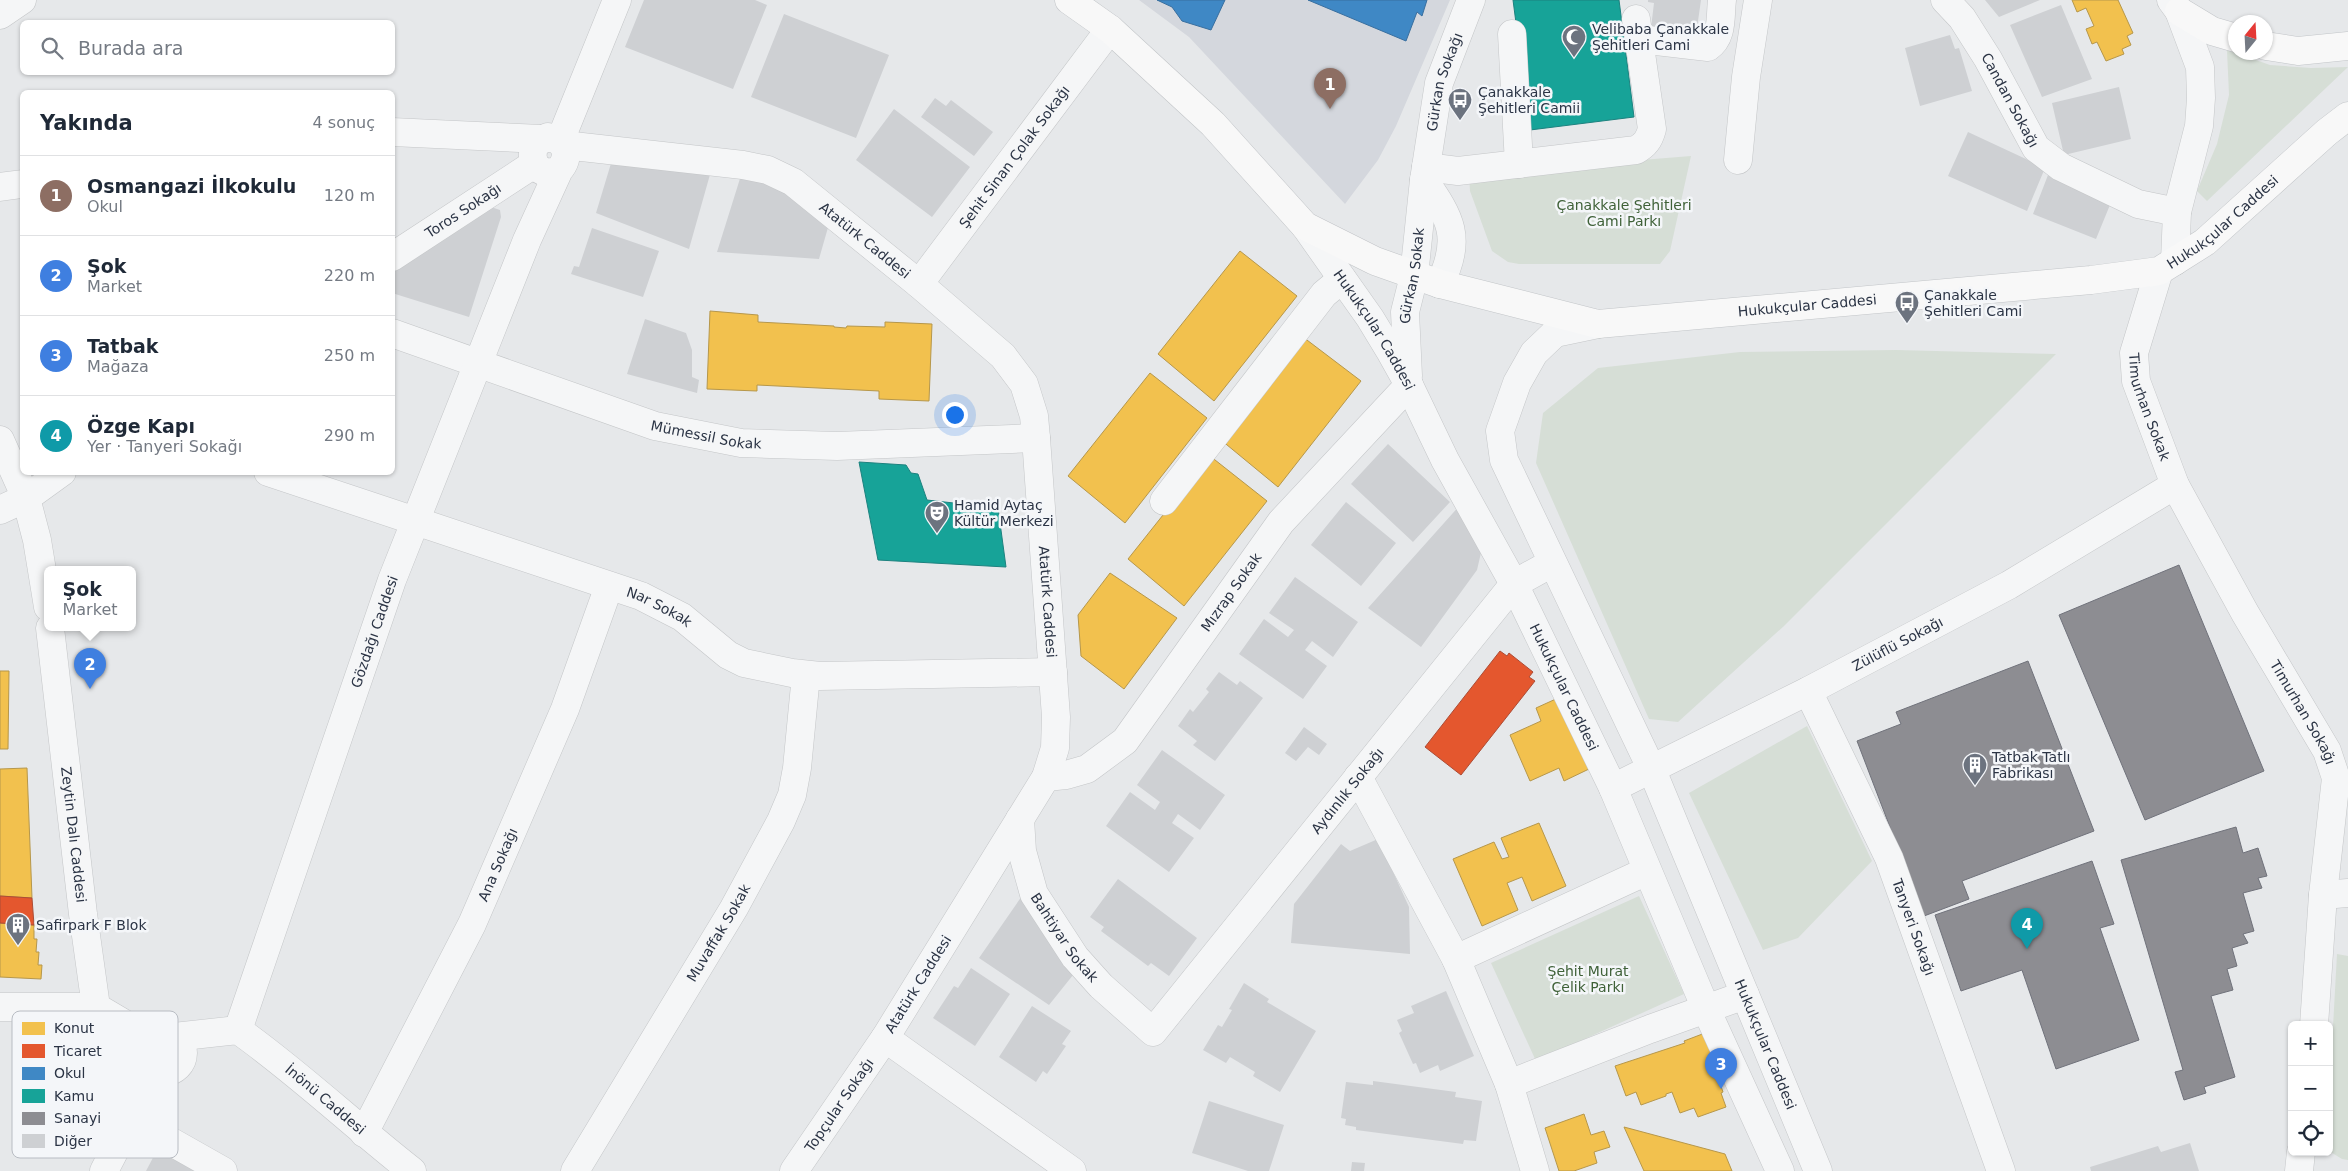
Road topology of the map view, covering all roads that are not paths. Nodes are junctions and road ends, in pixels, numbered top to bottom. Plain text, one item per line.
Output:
1 (22, 0) edge
2 (617, 0) edge
3 (1069, 0) edge
4 (1471, 0) edge
5 (1722, 0) edge
6 (1758, 0) edge
7 (1945, 0) edge
8 (2175, 6) edge
9 (0, 15) edge
10 (1110, 29) junction
11 (1512, 34) dead end
12 (2228, 35) edge
13 (2348, 46) edge
14 (2273, 47) edge
15 (2348, 116) edge
16 (395, 132) edge
17 (550, 156) junction
18 (1738, 160) dead end
19 (1519, 164) junction
20 (1425, 173) junction
21 (20, 184) edge
22 (0, 187) edge
23 (2177, 212) junction
24 (1305, 226) junction
25 (395, 255) edge
26 (2167, 266) junction
27 (1414, 276) junction
28 (1342, 279) junction
29 (919, 284) junction
30 (1440, 284) junction
31 (1598, 324) junction
32 (395, 334) edge
33 (478, 365) junction
34 (1409, 385) junction
35 (1036, 438) junction
36 (0, 440) edge
37 (58, 475) edge
38 (277, 475) edge
39 (2175, 485) junction
40 (26, 498) junction
41 (1164, 501) dead end
42 (0, 510) edge
43 (414, 522) junction
44 (1552, 562) junction
45 (44, 583) edge
46 (1514, 584) junction
47 (609, 586) junction
48 (50, 631) edge
49 (1053, 672) junction
50 (806, 675) junction
51 (1808, 691) junction
52 (1652, 770) junction
53 (1046, 776) junction
54 (1358, 777) junction
55 (1613, 788) junction
56 (1020, 819) junction
57 (1647, 871) junction
58 (2336, 894) edge
59 (1456, 959) junction
60 (1745, 995) junction
61 (0, 1007) edge
62 (96, 1007) junction
63 (1706, 1009) junction
64 (105, 1011) edge
65 (2315, 1021) edge
66 (238, 1030) junction
67 (1153, 1032) joint
68 (178, 1036) edge
69 (885, 1038) junction
70 (178, 1062) edge
71 (1510, 1084) junction
72 (364, 1133) junction
73 (178, 1146) edge
74 (2301, 1156) edge
75 (111, 1158) edge
76 (104, 1171) edge
77 (223, 1171) edge
78 (412, 1171) edge
79 (575, 1171) edge
80 (794, 1171) edge
81 (1072, 1171) edge
82 (1535, 1171) edge
83 (1780, 1171) edge
84 (1818, 1171) edge
85 (2001, 1171) edge
86 (2299, 1171) edge

1 - 9 street
2 - 17 street, Gözdağı Caddesi
3 - 10 main road, Hukukçular Caddesi
4 - 20 street, Gürkan Sokağı
5 - 19 street
6 - 18 street
7 - 23 street, Candan Sokağı
8 - 12 main road
8 - 23 street, Timurhan Sokak
10 - 24 main road, Hukukçular Caddesi
10 - 29 street, Şehit Sinan Çolak Sokağı
11 - 19 street
13 - 14 main road
15 - 26 main road, Hukukçular Caddesi
16 - 17 street
17 - 25 street, Toros Sokağı
17 - 29 street, Atatürk Caddesi
17 - 33 street, Gözdağı Caddesi
19 - 20 street
20 - 27 street, Gürkan Sokak
20 - 30 street
21 - 22 street
23 - 26 street, Timurhan Sokak
24 - 27 main road, Hukukçular Caddesi
24 - 28 street, Hukukçular Caddesi
26 - 31 main road, Hukukçular Caddesi
26 - 39 street, Timurhan Sokak
27 - 30 main road, Hukukçular Caddesi
27 - 34 street, Gürkan Sokak
28 - 34 street, Hukukçular Caddesi
28 - 41 street
29 - 35 street, Atatürk Caddesi
30 - 31 main road, Hukukçular Caddesi
31 - 44 street, Hukukçular Caddesi
32 - 33 street, Mümessil Sokak
33 - 35 street, Mümessil Sokak
33 - 43 street, Gözdağı Caddesi
34 - 46 street, Hukukçular Caddesi
34 - 53 street, Mızrap Sokak
35 - 49 street, Atatürk Caddesi
36 - 40 street
37 - 40 street
38 - 43 street, Nar Sokak
39 - 51 street, Zülüflü Sokağı
39 - 58 street, Timurhan Sokağı
40 - 42 street
40 - 45 street
43 - 47 street, Nar Sokak
43 - 66 street, Gözdağı Caddesi
44 - 46 street, Aydınlık Sokağı
44 - 52 street, Hukukçular Caddesi
46 - 54 street, Aydınlık Sokağı
46 - 55 street, Hukukçular Caddesi
47 - 50 street, Nar Sokak
47 - 72 street, Ana Sokağı
48 - 62 street, Zeytin Dalı Caddesi
49 - 50 street, Nar Sokak
49 - 53 street, Atatürk Caddesi
50 - 79 street, Muvaffak Sokak
51 - 52 street, Zülüflü Sokağı
51 - 85 street, Tanyeri Sokağı
52 - 55 street, Zülüflü Sokağı
52 - 60 street, Hukukçular Caddesi
53 - 56 street, Atatürk Caddesi
54 - 59 street
54 - 67 street, Aydınlık Sokağı
55 - 57 street, Hukukçular Caddesi
56 - 67 street, Bahtiyar Sokak
56 - 69 street, Atatürk Caddesi
57 - 59 street
57 - 63 street, Hukukçular Caddesi
58 - 65 street, Timurhan Sokağı
59 - 71 street
60 - 63 street
60 - 84 street, Hukukçular Caddesi
61 - 62 street
62 - 64 street
63 - 71 street
63 - 83 street, Hukukçular Caddesi
66 - 68 street
66 - 70 street
66 - 72 street, İnönü Caddesi
69 - 80 street, Topçular Sokağı
69 - 81 street, Atatürk Caddesi
71 - 82 street
72 - 78 street, İnönü Caddesi
73 - 77 street
74 - 86 street
75 - 76 street

